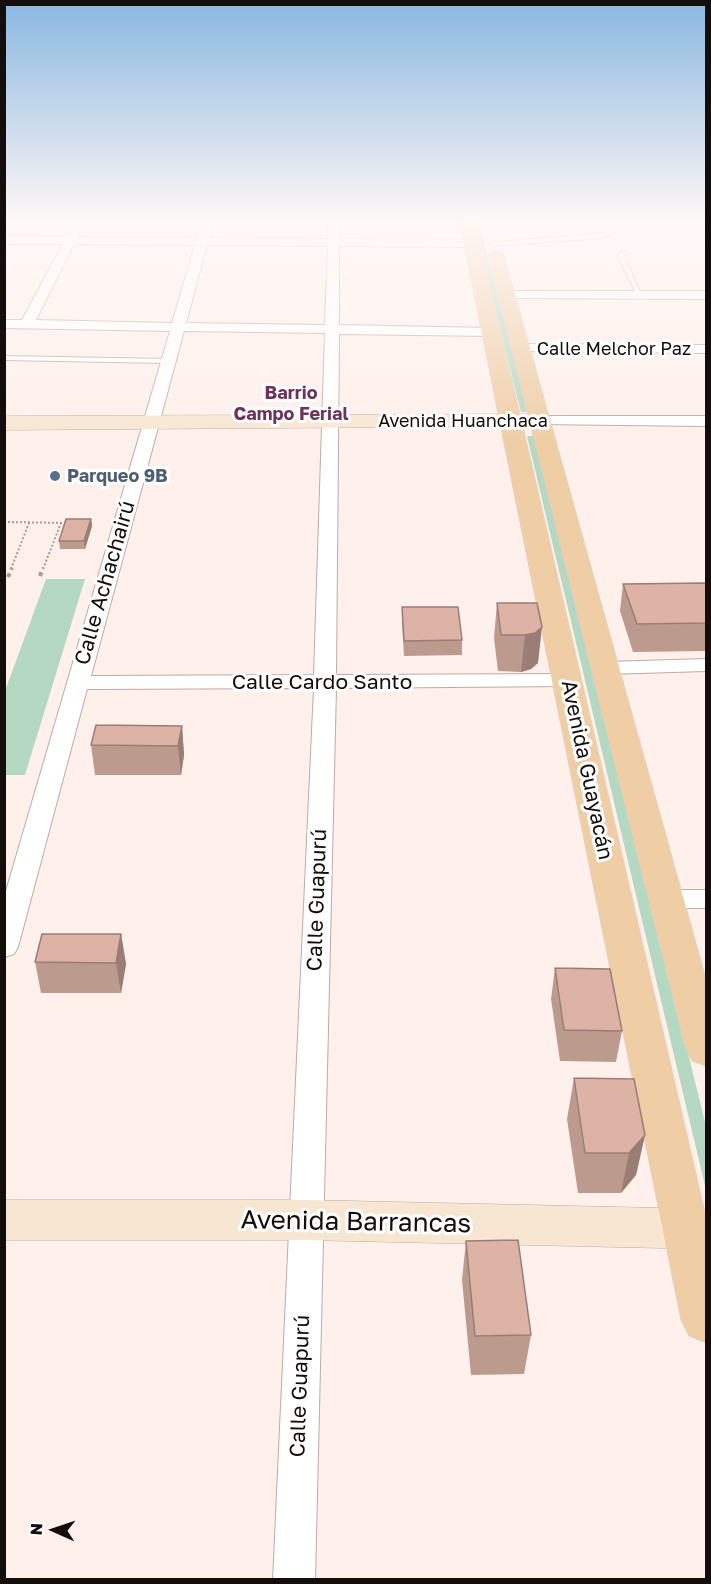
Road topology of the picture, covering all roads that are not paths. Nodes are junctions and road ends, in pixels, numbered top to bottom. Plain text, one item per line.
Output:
1 (42, 294) edge
2 (188, 294) edge
3 (333, 294) edge
4 (483, 294) edge
5 (507, 295) joint
6 (640, 295) joint
7 (706, 295) edge
8 (4, 324) edge
9 (27, 324) junction
10 (178, 327) junction
11 (332, 329) junction
12 (491, 332) junction
13 (521, 348) junction
14 (706, 349) edge
15 (4, 358) edge
16 (169, 362) junction
17 (332, 421) junction
18 (526, 421) junction
19 (706, 421) edge
20 (151, 422) junction
21 (4, 423) edge
22 (706, 665) edge
23 (606, 668) junction
24 (567, 680) junction
25 (324, 682) junction
26 (76, 684) junction
27 (666, 899) junction
28 (706, 899) edge
29 (4, 947) edge
30 (706, 1050) edge
31 (4, 1220) edge
32 (305, 1220) junction
33 (696, 1229) edge
34 (706, 1320) edge
35 (294, 1580) edge

1 - 9 street
2 - 10 street, Calle Achachairú
3 - 11 street, Calle Guapurú
4 - 12 main road, Avenida Guayacán
5 - 6 street
5 - 13 main road, Avenida Guayacán
6 - 7 street
8 - 9 street
9 - 10 street
10 - 11 street
10 - 16 street, Calle Achachairú
11 - 12 street
11 - 17 street, Calle Guapurú
12 - 18 main road, Avenida Guayacán
13 - 14 street, Calle Melchor Paz
13 - 18 main road, Avenida Guayacán
15 - 16 lane
16 - 20 street, Calle Achachairú
17 - 18 street, Avenida Huanchaca
17 - 20 street, Avenida Huanchaca
17 - 25 street, Calle Guapurú
18 - 19 street, Avenida Huanchaca
18 - 23 main road, Avenida Guayacán
18 - 24 main road, Avenida Guayacán
20 - 21 street, Avenida Huanchaca
20 - 26 street, Calle Achachairú
22 - 23 street
23 - 27 main road, Avenida Guayacán
24 - 25 street, Calle Cardo Santo
24 - 33 main road, Avenida Guayacán
25 - 26 street, Calle Cardo Santo
25 - 32 street, Calle Guapurú
26 - 29 street, Calle Achachairú
27 - 28 street
27 - 30 main road, Avenida Guayacán
31 - 32 street, Avenida Barrancas
32 - 33 street, Avenida Barrancas
32 - 35 street, Calle Guapurú
33 - 34 main road, Avenida Guayacán

